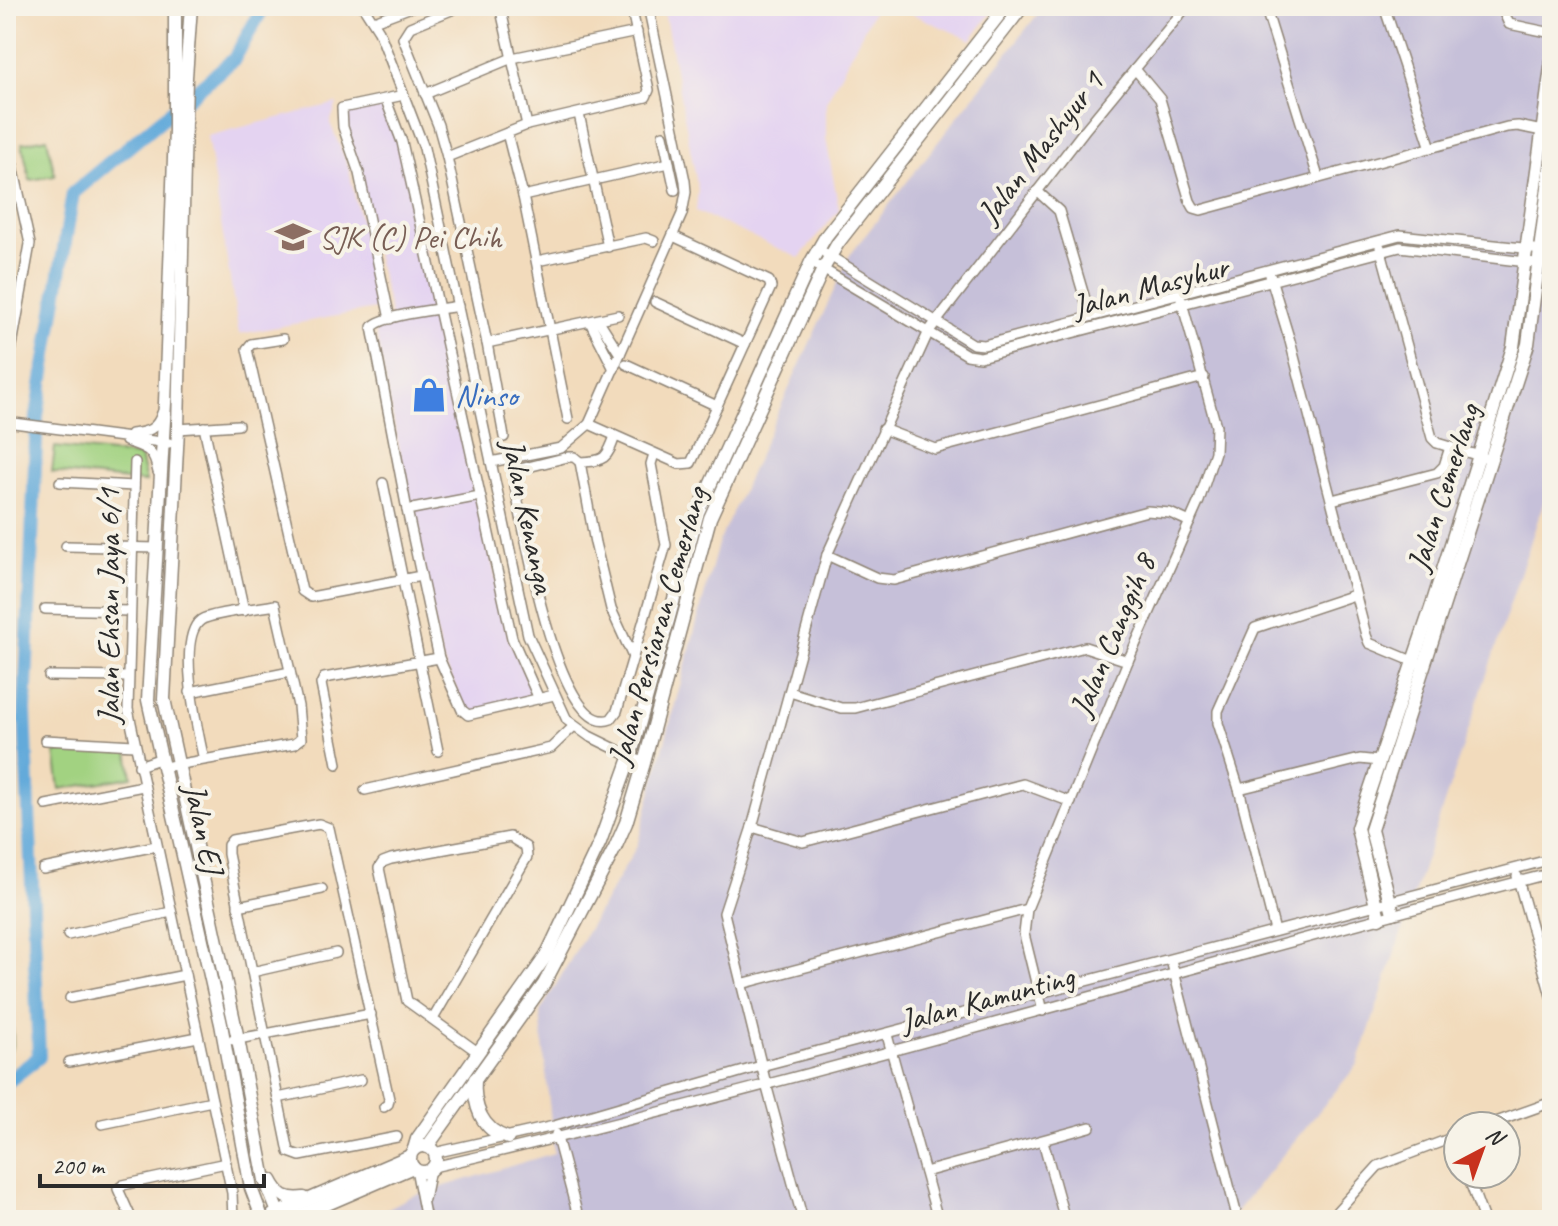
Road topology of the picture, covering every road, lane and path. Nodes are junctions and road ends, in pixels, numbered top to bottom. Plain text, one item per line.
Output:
1 (175, 6) edge
2 (191, 6) edge
3 (363, 6) edge
4 (414, 6) edge
5 (461, 6) edge
6 (500, 6) edge
7 (631, 6) edge
8 (648, 6) edge
9 (1006, 6) edge
10 (1023, 6) edge
11 (1187, 6) edge
12 (1265, 6) edge
13 (1384, 6) edge
14 (1501, 6) edge
15 (374, 21) junction
16 (637, 32) junction
17 (1552, 33) edge
18 (512, 58) junction
19 (1552, 60) edge
20 (1135, 69) junction
21 (181, 81) junction
22 (425, 94) junction
23 (404, 95) junction
24 (386, 100) junction
25 (579, 114) junction
26 (527, 125) junction
27 (180, 127) junction
28 (1548, 132) edge
29 (507, 133) junction
30 (6, 134) edge
31 (663, 135) dead end
32 (1431, 148) junction
33 (1552, 156) edge
34 (447, 157) junction
35 (669, 163) junction
36 (9, 166) edge
37 (1318, 177) junction
38 (594, 181) junction
39 (675, 190) dead end
40 (1037, 191) junction
41 (523, 196) junction
42 (673, 236) junction
43 (1378, 239) junction
44 (654, 241) dead end
45 (608, 247) junction
46 (818, 249) junction
47 (1381, 250) junction
48 (1546, 251) edge
49 (1526, 255) junction
50 (830, 257) junction
51 (537, 261) junction
52 (811, 262) junction
53 (1545, 265) edge
54 (1268, 268) junction
55 (823, 269) junction
56 (1272, 281) junction
57 (1179, 292) junction
58 (655, 302) dead end
59 (1183, 304) junction
60 (458, 306) junction
61 (439, 309) junction
62 (618, 315) dead end
63 (1090, 316) junction
64 (390, 319) junction
65 (593, 321) junction
66 (936, 322) junction
67 (551, 328) junction
68 (929, 331) junction
69 (283, 339) dead end
70 (487, 343) junction
71 (745, 344) junction
72 (620, 354) junction
73 (626, 364) dead end
74 (614, 369) junction
75 (1204, 377) junction
76 (6, 379) edge
77 (165, 403) junction
78 (717, 406) junction
79 (568, 419) dead end
80 (7, 422) edge
81 (589, 424) junction
82 (238, 425) dead end
83 (204, 427) junction
84 (178, 429) junction
85 (883, 429) junction
86 (116, 436) junction
87 (615, 436) junction
88 (504, 437) dead end
89 (163, 442) junction
90 (176, 444) junction
91 (1450, 447) junction
92 (654, 454) junction
93 (1486, 458) junction
94 (135, 462) dead end
95 (491, 462) junction
96 (580, 462) junction
97 (160, 479) junction
98 (60, 482) dead end
99 (383, 483) dead end
100 (134, 486) junction
101 (498, 496) junction
102 (480, 498) junction
103 (1332, 500) junction
104 (407, 510) junction
105 (1190, 522) junction
106 (66, 546) dead end
107 (132, 548) junction
108 (158, 548) junction
109 (827, 555) junction
110 (421, 576) junction
111 (404, 580) junction
112 (1354, 595) junction
113 (45, 609) dead end
114 (130, 611) junction
115 (244, 611) junction
116 (633, 657) junction
117 (439, 658) junction
118 (419, 661) junction
119 (1128, 661) junction
120 (1418, 663) junction
121 (290, 672) junction
122 (49, 676) dead end
123 (128, 677) junction
124 (190, 692) junction
125 (790, 692) junction
126 (554, 695) junction
127 (539, 699) junction
128 (574, 726) junction
129 (45, 740) dead end
130 (134, 745) junction
131 (438, 751) dead end
132 (630, 758) junction
133 (204, 760) junction
134 (1379, 761) junction
135 (163, 762) junction
136 (644, 763) junction
137 (179, 764) junction
138 (337, 764) dead end
139 (139, 766) junction
140 (143, 786) junction
141 (1239, 789) junction
142 (365, 790) dead end
143 (1071, 802) junction
144 (46, 805) dead end
145 (752, 827) junction
146 (156, 846) junction
147 (1552, 859) edge
148 (43, 869) dead end
149 (1515, 869) junction
150 (1552, 873) edge
151 (1518, 881) junction
152 (322, 889) dead end
153 (1376, 904) junction
154 (238, 906) junction
155 (1392, 907) junction
156 (1027, 909) junction
157 (171, 912) junction
158 (1379, 918) junction
159 (1275, 931) junction
160 (68, 935) dead end
161 (336, 953) dead end
162 (1171, 960) junction
163 (252, 972) junction
164 (1174, 974) junction
165 (185, 975) junction
166 (741, 984) junction
167 (1039, 996) junction
168 (70, 998) dead end
169 (1552, 999) edge
170 (1043, 1011) junction
171 (371, 1014) junction
172 (433, 1019) junction
173 (265, 1033) junction
174 (887, 1035) junction
175 (198, 1037) junction
176 (238, 1039) junction
177 (224, 1042) junction
178 (891, 1050) junction
179 (479, 1053) junction
180 (69, 1062) dead end
181 (761, 1066) junction
182 (475, 1079) junction
183 (361, 1080) dead end
184 (766, 1084) junction
185 (278, 1098) junction
186 (212, 1101) junction
187 (1552, 1102) edge
188 (384, 1107) dead end
189 (1522, 1113) edge
190 (102, 1124) dead end
191 (554, 1126) junction
192 (1090, 1127) dead end
193 (397, 1137) dead end
194 (508, 1138) junction
195 (558, 1138) junction
196 (1043, 1141) junction
197 (1442, 1141) edge
198 (422, 1160) junction
199 (226, 1163) junction
200 (262, 1163) junction
201 (925, 1172) junction
202 (1473, 1190) edge
203 (318, 1202) junction
204 (283, 1218) edge
205 (132, 1220) edge
206 (233, 1220) edge
207 (262, 1220) edge
208 (304, 1220) edge
209 (426, 1220) edge
210 (579, 1220) edge
211 (803, 1220) edge
212 (938, 1220) edge
213 (1065, 1220) edge
214 (1238, 1220) edge
215 (1329, 1220) edge
216 (1484, 1220) edge

1 - 21 main road
2 - 21 main road
3 - 15 street, Jalan Kenanga
4 - 15 street
5 - 22 street
6 - 18 street
7 - 16 street
8 - 42 street
9 - 46 main road, Jalan Persiaran Cemerlang
10 - 50 main road, Jalan Persiaran Cemerlang
11 - 20 street, Jalan Mashyur 1
12 - 37 street
13 - 32 street
14 - 17 street
15 - 23 street, Jalan Kenanga
16 - 18 street
16 - 25 street
18 - 22 street
18 - 26 street
19 - 28 main road, Jalan Cemerlang
20 - 37 street
20 - 40 street, Jalan Mashyur 1
21 - 27 main road
22 - 34 street
23 - 24 street
23 - 60 street, Jalan Kenanga
24 - 61 street
24 - 64 street
25 - 26 street
25 - 38 street
26 - 29 street
27 - 77 main road, Jalan EJ
27 - 84 main road, Jalan EJ
28 - 32 street
28 - 49 main road, Jalan Cemerlang
29 - 34 street
29 - 41 street
30 - 36 street
31 - 35 street
32 - 37 street
33 - 48 main road, Jalan Cemerlang
34 - 70 street
35 - 38 street
35 - 39 street
36 - 76 street
38 - 41 street
38 - 45 street
40 - 63 street
40 - 66 street, Jalan Mashyur 1
41 - 51 street
42 - 71 street
42 - 72 street
43 - 47 street
43 - 49 street, Jalan Masyhur
43 - 54 street, Jalan Masyhur
44 - 45 street
45 - 51 street
46 - 50 street, Jalan Masyhur
46 - 52 main road, Jalan Persiaran Cemerlang
47 - 49 street, Jalan Masyhur
47 - 56 street, Jalan Masyhur
47 - 91 street
48 - 49 street
48 - 53 main road, Jalan Cemerlang
49 - 53 street
49 - 93 main road, Jalan Cemerlang
50 - 55 main road, Jalan Persiaran Cemerlang
50 - 66 street, Jalan Masyhur
51 - 67 street
52 - 55 street, Jalan Masyhur
52 - 132 main road, Jalan Persiaran Cemerlang
53 - 93 main road, Jalan Cemerlang
54 - 56 street
54 - 57 street, Jalan Masyhur
55 - 68 street, Jalan Masyhur
55 - 136 main road, Jalan Persiaran Cemerlang
56 - 59 street, Jalan Masyhur
56 - 103 street
57 - 59 street, Jalan Canggih 8
57 - 63 street, Jalan Masyhur
58 - 71 street
59 - 68 street, Jalan Masyhur
59 - 75 street, Jalan Canggih 8
60 - 61 street
60 - 95 street, Jalan Kenanga
61 - 64 street
61 - 102 street
62 - 65 street
63 - 66 street, Jalan Masyhur
64 - 104 street
65 - 67 street
65 - 72 street
65 - 74 street
66 - 68 street, Jalan Mashyur 1
67 - 70 street
67 - 79 street
68 - 85 street, Jalan Mashyur 1
69 - 111 street
70 - 88 street
71 - 78 street
72 - 74 street
73 - 78 street
74 - 81 street
75 - 85 street
75 - 105 street, Jalan Canggih 8
77 - 86 street
77 - 89 main road, Jalan EJ
78 - 92 street
80 - 86 street
81 - 87 street
81 - 95 street
82 - 83 street
83 - 84 street
83 - 115 street
84 - 90 main road, Jalan EJ
85 - 109 street, Jalan Mashyur 1
86 - 89 street
86 - 97 street
87 - 92 street
87 - 96 street
89 - 90 street
89 - 97 main road, Jalan EJ
90 - 137 main road, Jalan EJ
91 - 93 street
91 - 103 street
92 - 116 street
93 - 120 main road, Jalan Cemerlang
94 - 100 street, Jalan Ehsan Jaya 6/1
95 - 101 street, Jalan Kenanga
96 - 116 street
96 - 116 street
97 - 108 main road, Jalan EJ
98 - 100 street
99 - 111 street
100 - 107 street, Jalan Ehsan Jaya 6/1
101 - 102 street
101 - 126 street, Jalan Kenanga
102 - 104 street
102 - 127 street
103 - 112 street
104 - 110 street
105 - 109 street
105 - 119 street, Jalan Canggih 8
106 - 107 street
107 - 108 street
107 - 114 street, Jalan Ehsan Jaya 6/1
108 - 135 main road, Jalan EJ
109 - 125 street, Jalan Mashyur 1
110 - 111 street
110 - 117 street
111 - 118 street
112 - 120 street
112 - 141 street
113 - 114 street
114 - 123 street, Jalan Ehsan Jaya 6/1
115 - 121 street
115 - 124 street
117 - 118 street
117 - 127 street
118 - 131 street
118 - 138 street
119 - 125 street
119 - 143 street, Jalan Canggih 8
120 - 134 main road, Jalan Cemerlang
120 - 155 main road, Jalan Cemerlang
121 - 124 street
121 - 133 street
122 - 123 street
123 - 130 street, Jalan Ehsan Jaya 6/1
124 - 133 street
125 - 145 street, Jalan Mashyur 1
126 - 127 street
126 - 128 street, Jalan Kenanga
128 - 132 street, Jalan Kenanga
128 - 142 street
129 - 130 street
130 - 139 street, Jalan Ehsan Jaya 6/1
132 - 136 street, Jalan Kenanga
132 - 179 main road, Jalan Persiaran Cemerlang
133 - 137 street
134 - 141 street
134 - 153 main road, Jalan Cemerlang
135 - 137 street
135 - 139 street
135 - 177 main road, Jalan EJ
136 - 182 main road, Jalan Persiaran Cemerlang
137 - 176 main road, Jalan EJ
139 - 140 street, Jalan Ehsan Jaya 6/1
140 - 144 street
140 - 146 street, Jalan Ehsan Jaya 6/1
141 - 159 street
143 - 145 street
143 - 156 street, Jalan Canggih 8
145 - 166 street, Jalan Mashyur 1
146 - 148 street
146 - 157 street, Jalan Ehsan Jaya 6/1
147 - 149 street, Jalan Kamunting
149 - 151 street
149 - 155 street, Jalan Kamunting
150 - 151 street, Jalan Kamunting
151 - 155 street, Jalan Kamunting
151 - 169 street
152 - 154 street
153 - 155 street, Jalan Kamunting
153 - 158 main road, Jalan Cemerlang
153 - 159 street, Jalan Kamunting
154 - 163 street
154 - 171 street
155 - 158 street, Jalan Kamunting
156 - 166 street
156 - 167 street, Jalan Canggih 8
157 - 160 street
157 - 165 street, Jalan Ehsan Jaya 6/1
158 - 164 street, Jalan Kamunting
159 - 162 street, Jalan Kamunting
161 - 163 street
162 - 164 street
162 - 167 street, Jalan Kamunting
163 - 173 street
164 - 170 street, Jalan Kamunting
164 - 214 street
165 - 168 street
165 - 175 street, Jalan Ehsan Jaya 6/1
166 - 181 street, Jalan Mashyur 1
167 - 170 street, Jalan Canggih 8
167 - 174 street, Jalan Kamunting
170 - 178 street, Jalan Kamunting
171 - 173 street
171 - 188 street
172 - 172 street
172 - 179 street
173 - 176 street
173 - 185 street
174 - 178 street
174 - 181 street, Jalan Kamunting
175 - 180 street
175 - 186 street, Jalan Ehsan Jaya 6/1
176 - 177 street
176 - 200 main road, Jalan EJ
177 - 207 main road, Jalan EJ
178 - 184 street, Jalan Kamunting
178 - 201 street
179 - 198 main road, Jalan Persiaran Cemerlang
181 - 184 street, Jalan Mashyur 1
181 - 191 street, Jalan Kamunting
182 - 194 main road
182 - 198 main road, Jalan Persiaran Cemerlang
183 - 185 street
184 - 195 street, Jalan Kamunting
184 - 211 street, Jalan Mashyur 1
185 - 193 street
186 - 190 street
186 - 199 street, Jalan Ehsan Jaya 6/1
187 - 189 street
191 - 194 street, Jalan Kamunting
191 - 195 street
192 - 196 street
194 - 198 street, Jalan Kamunting
195 - 198 street, Jalan Kamunting
195 - 210 street
196 - 201 street
196 - 213 street
197 - 215 street
198 - 203 main road
198 - 209 street
199 - 205 street
199 - 206 street, Jalan Ehsan Jaya 6/1
200 - 203 main road
200 - 204 main road, Jalan EJ
201 - 212 street
202 - 216 street
203 - 204 main road
203 - 208 main road
204 - 207 main road

